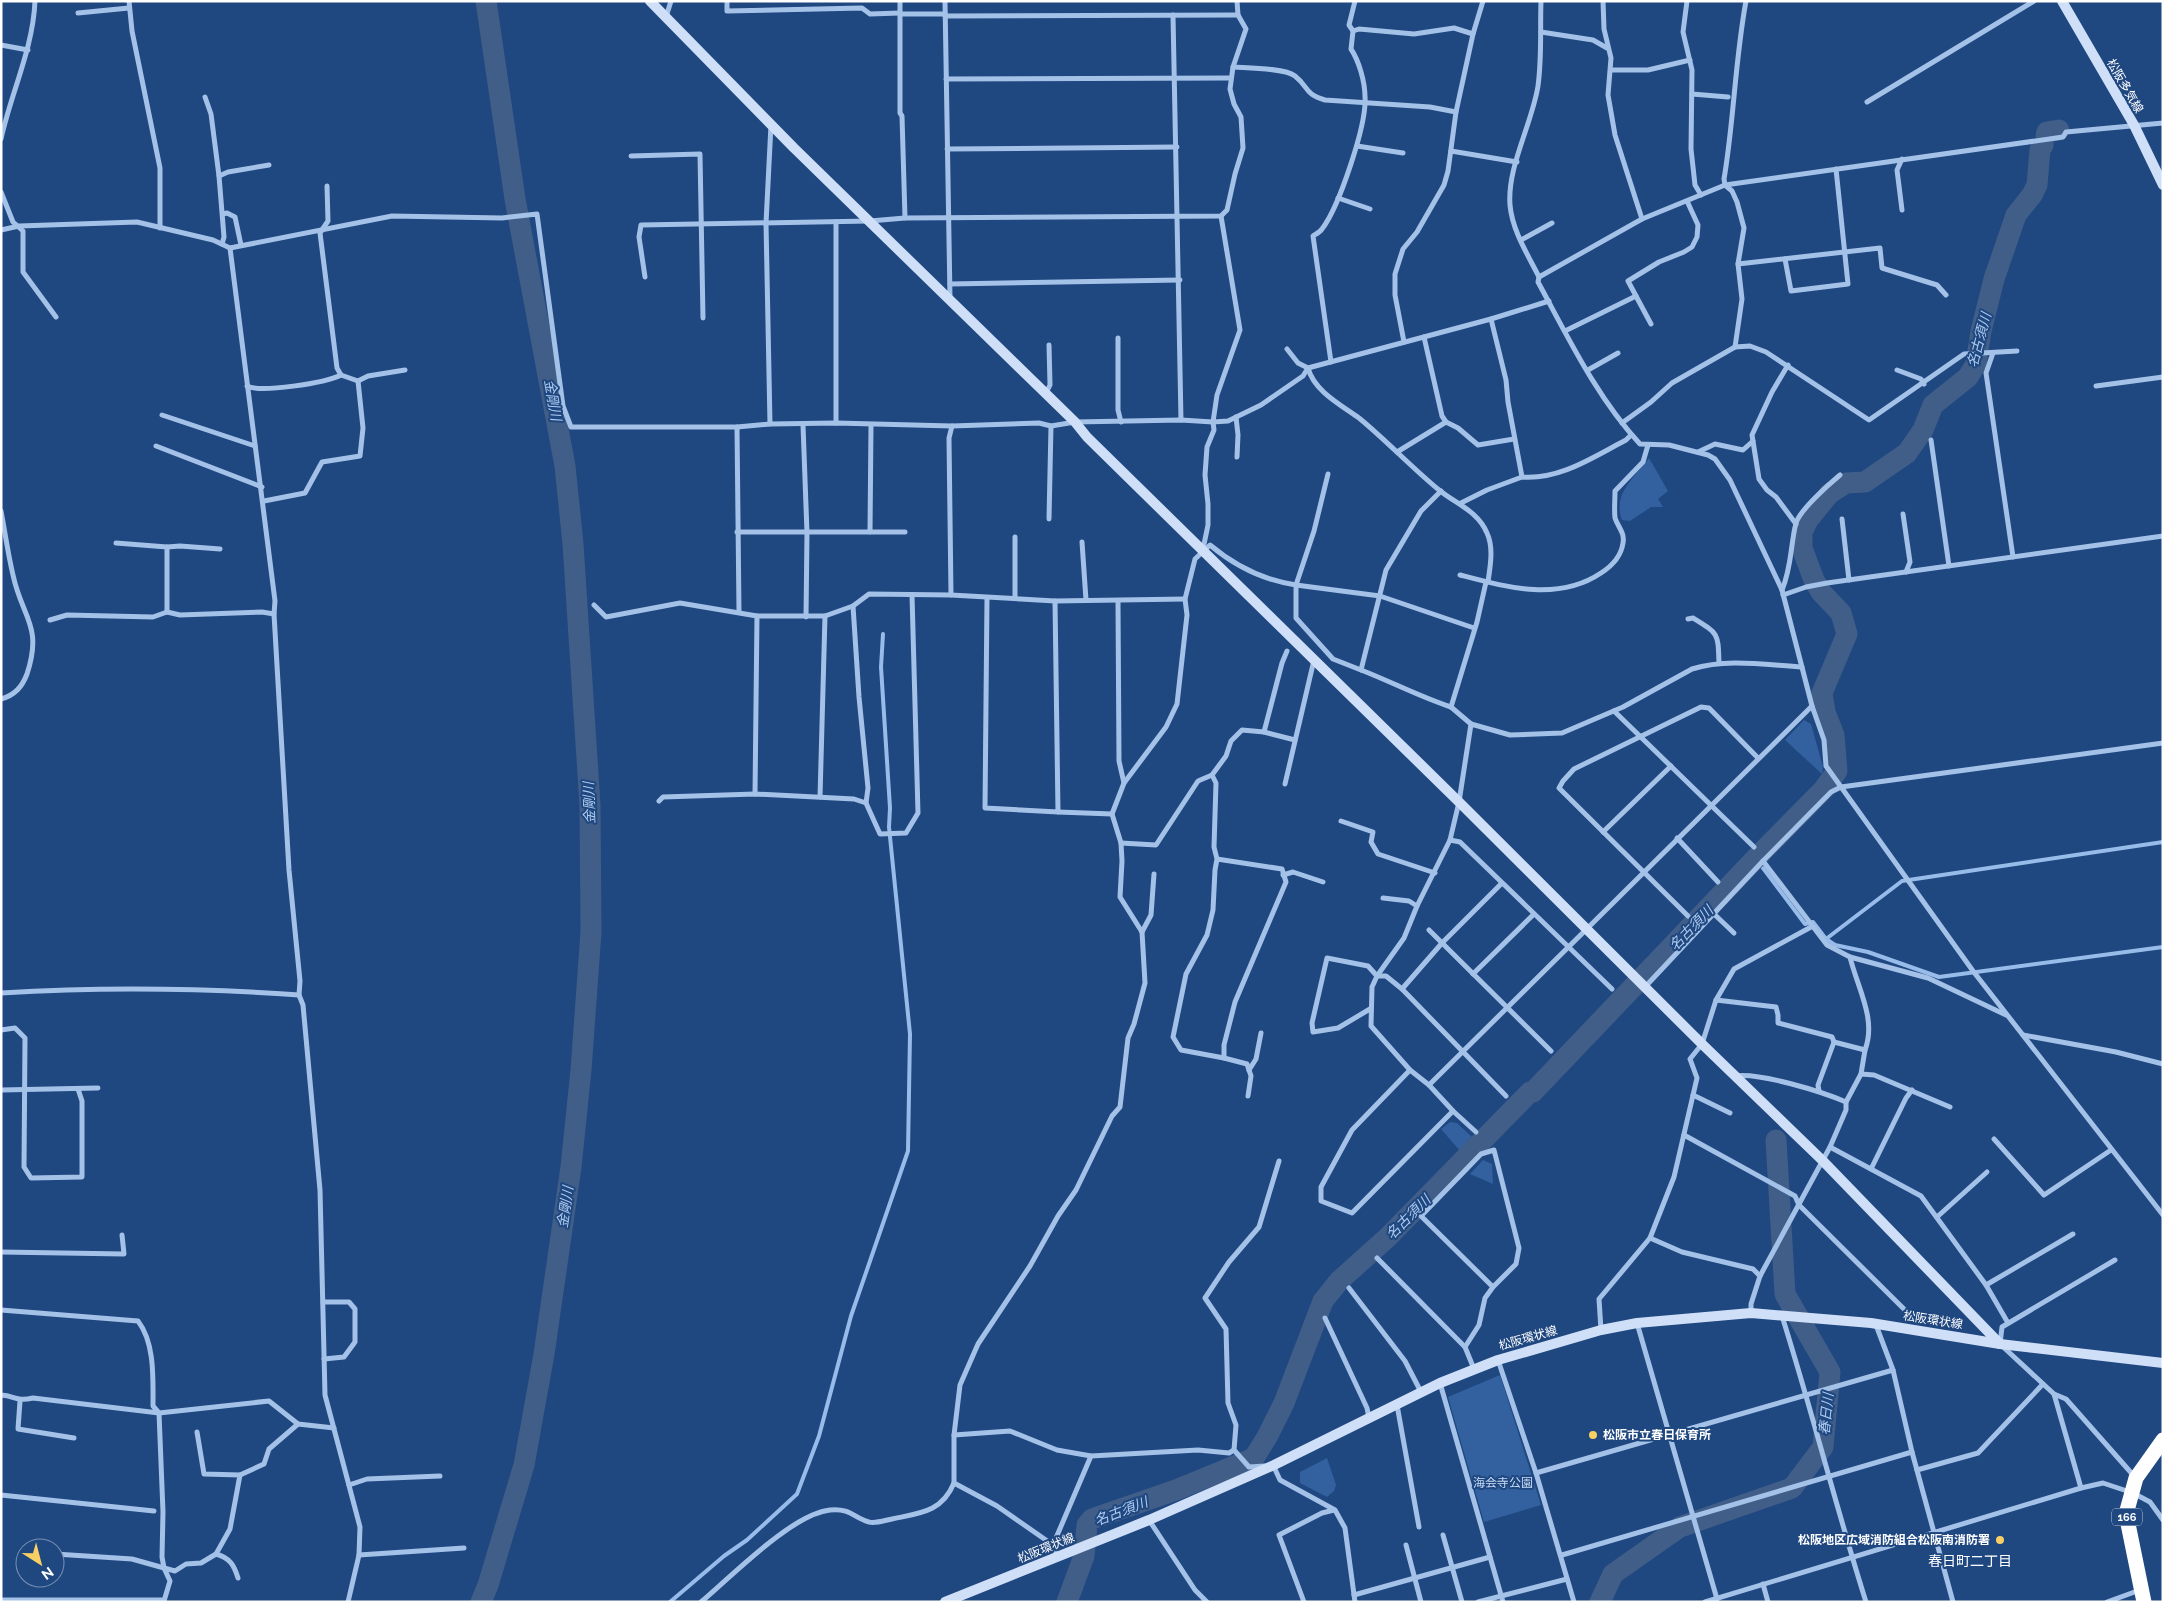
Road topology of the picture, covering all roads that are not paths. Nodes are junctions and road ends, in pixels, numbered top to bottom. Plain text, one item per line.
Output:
1 (35, 1) edge
2 (129, 1) edge
3 (650, 1) edge
4 (671, 1) edge
5 (727, 1) edge
6 (862, 1) edge
7 (900, 1) edge
8 (945, 1) edge
9 (1237, 1) edge
10 (1355, 1) edge
11 (1483, 1) edge
12 (1541, 1) edge
13 (1603, 1) edge
14 (1687, 1) edge
15 (1746, 1) edge
16 (2034, 1) edge
17 (2062, 1) edge
18 (129, 8) junction
19 (862, 8) junction
20 (78, 13) dead end
21 (900, 14) junction
22 (945, 15) junction
23 (1173, 15) junction
24 (1238, 15) junction
25 (665, 18) junction
26 (1604, 29) junction
27 (1353, 31) junction
28 (1541, 32) junction
29 (1473, 34) junction
30 (1593, 40) junction
31 (1, 45) edge
32 (1608, 48) junction
33 (28, 50) junction
34 (1690, 60) junction
35 (1233, 67) junction
36 (1611, 70) junction
37 (1230, 78) junction
38 (946, 79) junction
39 (1175, 79) junction
40 (1692, 94) junction
41 (1728, 97) dead end
42 (205, 98) dead end
43 (1867, 102) dead end
44 (1365, 104) junction
45 (1456, 112) junction
46 (2163, 123) edge
47 (771, 125) junction
48 (2134, 125) junction
49 (1, 139) edge
50 (1357, 146) junction
51 (1176, 147) junction
52 (947, 149) junction
53 (1451, 150) junction
54 (1403, 153) dead end
55 (631, 156) dead end
56 (1902, 159) junction
57 (1517, 162) junction
58 (269, 165) dead end
59 (1836, 169) junction
60 (219, 176) junction
61 (1725, 185) junction
62 (2163, 185) edge
63 (327, 186) dead end
64 (1, 192) edge
65 (1701, 195) junction
66 (1338, 198) junction
67 (1686, 200) junction
68 (1370, 209) dead end
69 (1902, 210) dead end
70 (223, 214) junction
71 (1178, 216) junction
72 (1221, 216) junction
73 (905, 218) junction
74 (949, 219) junction
75 (1642, 219) junction
76 (870, 221) junction
77 (836, 222) junction
78 (702, 223) junction
79 (766, 223) junction
80 (1552, 223) dead end
81 (19, 226) junction
82 (160, 228) junction
83 (325, 228) junction
84 (1, 230) edge
85 (1521, 240) junction
86 (222, 244) junction
87 (241, 245) junction
88 (230, 248) junction
89 (1844, 252) junction
90 (1784, 259) junction
91 (1738, 264) junction
92 (1538, 276) junction
93 (645, 278) dead end
94 (1180, 280) junction
95 (950, 284) junction
96 (1946, 295) dead end
97 (1636, 296) junction
98 (950, 301) junction
99 (1549, 301) junction
100 (56, 317) dead end
101 (703, 318) dead end
102 (1491, 319) junction
103 (1651, 324) dead end
104 (1565, 331) junction
105 (1424, 337) junction
106 (1118, 338) dead end
107 (1404, 342) junction
108 (1049, 345) dead end
109 (1735, 346) junction
110 (1287, 349) dead end
111 (2017, 351) dead end
112 (1618, 353) dead end
113 (1990, 353) junction
114 (1330, 362) junction
115 (1788, 366) junction
116 (1308, 368) junction
117 (405, 370) dead end
118 (1588, 370) junction
119 (1898, 370) dead end
120 (341, 375) junction
121 (2163, 377) edge
122 (358, 381) junction
123 (1924, 384) junction
124 (247, 386) junction
125 (2096, 386) dead end
126 (1046, 393) junction
127 (162, 415) dead end
128 (1236, 417) junction
129 (1181, 420) junction
130 (1076, 422) junction
131 (1121, 422) junction
132 (1213, 422) junction
133 (1446, 422) junction
134 (836, 423) junction
135 (1622, 423) junction
136 (770, 424) junction
137 (802, 425) junction
138 (871, 425) junction
139 (952, 426) junction
140 (1051, 426) junction
141 (737, 427) junction
142 (1631, 435) junction
143 (1514, 439) junction
144 (1931, 440) dead end
145 (1753, 441) junction
146 (1648, 445) junction
147 (156, 446) dead end
148 (255, 446) junction
149 (1397, 452) junction
150 (1697, 452) junction
151 (1237, 457) dead end
152 (1328, 474) dead end
153 (1840, 475) dead end
154 (1522, 477) junction
155 (262, 487) junction
156 (1440, 491) junction
157 (264, 502) junction
158 (1461, 504) junction
159 (1, 511) edge
160 (1902, 514) dead end
161 (1842, 518) dead end
162 (1049, 519) dead end
163 (1796, 524) junction
164 (737, 532) junction
165 (870, 532) junction
166 (905, 532) dead end
167 (807, 533) junction
168 (2163, 536) edge
169 (1015, 538) dead end
170 (4, 542) edge
171 (1082, 542) dead end
172 (116, 543) dead end
173 (167, 547) junction
174 (220, 549) dead end
175 (1203, 550) junction
176 (2013, 557) junction
177 (1949, 566) junction
178 (1906, 572) junction
179 (1460, 575) dead end
180 (1849, 580) junction
181 (1487, 582) junction
182 (1296, 585) junction
183 (1782, 593) junction
184 (912, 595) junction
185 (951, 595) junction
186 (1380, 596) junction
187 (986, 598) junction
188 (1014, 598) junction
189 (1185, 599) junction
190 (1086, 600) junction
191 (1055, 601) junction
192 (1118, 602) junction
193 (594, 606) dead end
194 (853, 606) junction
195 (167, 612) junction
196 (738, 612) junction
197 (274, 614) junction
198 (757, 616) junction
199 (825, 616) junction
200 (806, 617) junction
201 (1688, 619) dead end
202 (50, 620) dead end
203 (1474, 628) junction
204 (1287, 651) dead end
205 (1314, 660) junction
206 (1719, 663) junction
207 (1802, 667) junction
208 (1361, 670) junction
209 (1, 699) edge
210 (1812, 706) junction
211 (1452, 707) junction
212 (1614, 711) junction
213 (1471, 724) junction
214 (1264, 732) junction
215 (1642, 737) junction
216 (1295, 740) junction
217 (2163, 743) edge
218 (1758, 758) junction
219 (1671, 766) junction
220 (1212, 775) junction
221 (1124, 783) junction
222 (1285, 784) dead end
223 (1841, 786) junction
224 (755, 794) junction
225 (820, 797) junction
226 (659, 801) dead end
227 (1459, 802) junction
228 (866, 803) junction
229 (1710, 806) junction
230 (1058, 812) junction
231 (1112, 814) junction
232 (1341, 820) dead end
233 (1603, 832) junction
234 (1677, 838) junction
235 (1450, 840) junction
236 (1120, 843) junction
237 (1754, 847) dead end
238 (1217, 859) junction
239 (1763, 861) junction
240 (1642, 872) junction
241 (1435, 873) junction
242 (1154, 874) dead end
243 (1284, 875) junction
244 (1323, 882) dead end
245 (1718, 882) dead end
246 (1501, 884) junction
247 (1383, 898) dead end
248 (1417, 906) junction
249 (1713, 913) junction
250 (1534, 914) junction
251 (1688, 916) dead end
252 (1811, 927) junction
253 (1586, 928) junction
254 (1429, 930) dead end
255 (1142, 932) junction
256 (1734, 933) dead end
257 (1442, 943) junction
258 (1567, 946) junction
259 (1850, 957) junction
260 (1473, 974) junction
261 (1376, 976) junction
262 (1645, 987) junction
263 (1402, 988) junction
264 (1612, 989) dead end
265 (1, 993) edge
266 (299, 995) junction
267 (1716, 1000) junction
268 (1507, 1006) junction
269 (1370, 1009) junction
270 (2009, 1016) junction
271 (1, 1030) edge
272 (1261, 1032) dead end
273 (2023, 1035) junction
274 (1834, 1042) junction
275 (1702, 1044) junction
276 (1865, 1050) junction
277 (1551, 1051) dead end
278 (1462, 1053) junction
279 (1224, 1058) junction
280 (2163, 1064) edge
281 (1249, 1070) junction
282 (1410, 1070) junction
283 (1861, 1074) junction
284 (1735, 1076) junction
285 (1429, 1085) junction
286 (98, 1088) dead end
287 (78, 1089) junction
288 (1, 1090) edge
289 (24, 1090) junction
290 (1912, 1090) junction
291 (1819, 1091) junction
292 (1693, 1095) junction
293 (1248, 1096) dead end
294 (1506, 1096) dead end
295 (1846, 1102) junction
296 (1950, 1107) dead end
297 (1452, 1111) junction
298 (1730, 1113) dead end
299 (1476, 1132) dead end
300 (1684, 1135) junction
301 (1994, 1139) dead end
302 (1830, 1147) junction
303 (2111, 1150) junction
304 (1822, 1160) junction
305 (1280, 1161) dead end
306 (1871, 1169) junction
307 (1988, 1172) dead end
308 (1799, 1205) junction
309 (2163, 1215) edge
310 (1938, 1217) junction
311 (2073, 1234) dead end
312 (122, 1235) dead end
313 (1650, 1238) junction
314 (1, 1252) edge
315 (1376, 1258) dead end
316 (2114, 1260) dead end
317 (1760, 1276) junction
318 (1986, 1285) junction
319 (1493, 1287) junction
320 (1349, 1288) dead end
321 (323, 1302) junction
322 (1, 1310) edge
323 (1751, 1313) junction
324 (1782, 1316) junction
325 (1912, 1317) dead end
326 (1325, 1318) dead end
327 (1637, 1323) junction
328 (2008, 1323) junction
329 (1876, 1324) junction
330 (1601, 1330) junction
331 (2000, 1344) junction
332 (1465, 1346) junction
333 (324, 1359) junction
334 (1498, 1360) junction
335 (2163, 1363) edge
336 (1474, 1370) junction
337 (1893, 1370) junction
338 (1440, 1383) junction
339 (2043, 1384) junction
340 (1421, 1393) junction
341 (2054, 1394) junction
342 (1, 1395) edge
343 (1807, 1396) junction
344 (20, 1401) junction
345 (1397, 1404) junction
346 (159, 1413) junction
347 (1369, 1418) junction
348 (298, 1424) junction
349 (334, 1428) junction
350 (197, 1432) dead end
351 (954, 1435) junction
352 (1669, 1435) junction
353 (74, 1438) dead end
354 (2163, 1440) edge
355 (1234, 1450) junction
356 (1912, 1452) junction
357 (1091, 1456) junction
358 (1274, 1465) junction
359 (1917, 1470) junction
360 (1536, 1473) junction
361 (240, 1475) junction
362 (440, 1476) dead end
363 (1828, 1476) junction
364 (954, 1483) junction
365 (349, 1485) junction
366 (2134, 1486) junction
367 (2081, 1488) junction
368 (1, 1495) edge
369 (1335, 1510) junction
370 (154, 1511) dead end
371 (1692, 1518) junction
372 (1148, 1520) junction
373 (2163, 1520) edge
374 (1419, 1527) dead end
375 (1934, 1532) junction
376 (1443, 1535) dead end
377 (1053, 1545) junction
378 (1406, 1545) dead end
379 (464, 1548) dead end
380 (216, 1554) junction
381 (65, 1555) edge
382 (359, 1555) junction
383 (1062, 1555) junction
384 (1562, 1555) junction
385 (1490, 1557) junction
386 (1852, 1557) junction
387 (164, 1568) junction
388 (1452, 1568) junction
389 (238, 1578) dead end
390 (1413, 1578) junction
391 (1567, 1578) junction
392 (1763, 1584) junction
393 (1354, 1595) junction
394 (2142, 1596) edge
395 (1502, 1599) edge
396 (1717, 1599) junction
397 (1, 1600) edge
398 (164, 1601) edge
399 (348, 1602) edge
400 (701, 1602) edge
401 (945, 1602) edge
402 (1207, 1602) edge
403 (1304, 1602) edge
404 (1355, 1602) edge
405 (1421, 1602) edge
406 (1462, 1602) edge
407 (1478, 1602) edge
408 (1574, 1602) edge
409 (1705, 1602) edge
410 (1768, 1602) edge
411 (1866, 1602) edge
412 (1953, 1602) edge
413 (2107, 1602) edge

1 - 33 street
2 - 18 street
3 - 25 street
4 - 25 street
5 - 19 street
6 - 19 street
7 - 21 street
8 - 22 street
9 - 24 street
10 - 27 street
11 - 29 street
12 - 28 street
13 - 26 street
14 - 34 street
15 - 61 street
16 - 43 street
17 - 48 street, 松阪多気線
18 - 20 street
18 - 82 street
19 - 21 street
21 - 22 street
21 - 73 street
22 - 23 street
22 - 38 street
23 - 24 street
23 - 39 street
24 - 35 street
25 - 47 street
26 - 30 street
26 - 32 street
27 - 29 street
27 - 44 street
28 - 30 street
28 - 57 street
29 - 45 street
30 - 32 street
31 - 33 street
32 - 36 street
33 - 49 street
34 - 36 street
34 - 40 street
35 - 37 street
35 - 44 street
36 - 75 street
37 - 39 street
37 - 72 street
38 - 39 street
38 - 52 street
39 - 51 street
40 - 41 street
40 - 65 street
42 - 60 street
44 - 45 street
44 - 50 street
45 - 53 street
46 - 48 street
47 - 76 street
47 - 79 street
48 - 56 street
48 - 62 street, 松阪多気線
50 - 54 street
50 - 66 street
51 - 52 street
51 - 71 street
52 - 74 street
53 - 57 street
53 - 107 street
55 - 78 street
56 - 59 street
56 - 69 street
57 - 85 street
58 - 60 street
59 - 61 street
59 - 89 street
60 - 70 street
61 - 65 street
61 - 91 street
63 - 83 street
64 - 81 street
65 - 67 street
66 - 68 street
66 - 114 street
67 - 75 street
67 - 97 street
70 - 86 street
70 - 87 street
71 - 72 street
71 - 74 street
71 - 94 street
72 - 132 street
73 - 74 street
73 - 76 street
74 - 95 street
75 - 92 street
76 - 77 street
76 - 98 street
77 - 79 street
77 - 134 street
78 - 79 street
78 - 93 street
78 - 101 street
79 - 136 street
80 - 85 street
81 - 82 street
81 - 84 street
81 - 100 street
82 - 86 street
83 - 87 street
83 - 120 street
83 - 141 street
85 - 92 street
86 - 88 street
87 - 88 street
88 - 124 street
89 - 90 street
89 - 90 street
89 - 96 street
90 - 91 street
91 - 109 street
92 - 99 street
94 - 95 street
94 - 129 street
95 - 98 street
97 - 103 street
97 - 104 street
98 - 126 street
99 - 102 street
99 - 104 street
102 - 105 street
102 - 143 street
104 - 118 street
105 - 107 street
105 - 133 street
106 - 131 street
107 - 114 street
108 - 126 street
109 - 115 street
109 - 135 street
110 - 116 street
111 - 113 street
112 - 118 street
113 - 123 street
113 - 176 street
114 - 116 street
115 - 123 street
115 - 145 street
116 - 128 street
116 - 149 street
117 - 122 street
118 - 135 street
119 - 123 street
120 - 122 street
120 - 124 street
121 - 125 street
122 - 157 street
124 - 148 street
126 - 130 street
127 - 148 street
128 - 132 street
128 - 151 street
129 - 131 street
129 - 132 street
130 - 131 street
130 - 140 street
130 - 175 street
132 - 175 street
133 - 143 street
133 - 149 street
134 - 137 street
134 - 138 street
135 - 142 street
136 - 137 street
136 - 141 street
137 - 167 street
138 - 139 street
138 - 165 street
139 - 140 street
139 - 185 street
140 - 162 street
141 - 164 street
142 - 146 street
142 - 154 street
143 - 154 street
144 - 177 street
145 - 150 street
145 - 163 street
146 - 150 street
146 - 181 street
147 - 155 street
148 - 155 street
149 - 156 street
150 - 183 street
152 - 182 street
153 - 163 street
154 - 158 street
155 - 157 street
156 - 158 street
156 - 186 street
157 - 197 street
158 - 181 street
159 - 170 street
160 - 178 street
161 - 180 street
163 - 183 street
164 - 167 street
164 - 196 street
165 - 166 street
165 - 167 street
167 - 200 street
168 - 176 street
169 - 188 street
170 - 209 street
171 - 190 street
172 - 173 street
173 - 174 street
173 - 195 street
175 - 182 street
175 - 189 street
175 - 205 street
176 - 177 street
177 - 178 street
178 - 180 street
179 - 181 street
180 - 183 street
181 - 203 street
182 - 186 street
182 - 208 street
183 - 207 street
184 - 185 street
184 - 194 street
184 - 228 street
185 - 187 street
186 - 203 street
186 - 208 street
187 - 188 street
187 - 230 street
188 - 191 street
189 - 192 street
189 - 221 street
190 - 191 street
190 - 192 street
191 - 230 street
192 - 221 street
193 - 196 street
194 - 199 street
194 - 228 street
195 - 197 street
195 - 202 street
196 - 198 street
197 - 266 street
198 - 200 street
198 - 224 street
199 - 200 street
199 - 225 street
201 - 206 street
203 - 211 street
204 - 214 street
205 - 216 street
205 - 227 street
206 - 207 street
206 - 212 street
207 - 210 street
208 - 211 street
210 - 218 street
210 - 223 street
211 - 213 street
212 - 213 street
212 - 215 street
213 - 227 street
214 - 216 street
214 - 220 street
215 - 218 street
215 - 219 street
215 - 233 street
216 - 222 street
217 - 223 street
218 - 229 street
219 - 229 street
219 - 233 street
220 - 236 street
220 - 238 street
221 - 231 street
223 - 239 street
223 - 270 street
224 - 225 street
224 - 226 street
225 - 228 street
227 - 235 street
227 - 253 street
229 - 234 street
229 - 237 street
230 - 231 street
231 - 236 street
232 - 241 street
233 - 240 street
234 - 240 street
234 - 245 street
235 - 241 street
235 - 246 street
236 - 255 street
238 - 243 street
238 - 279 street
239 - 249 street
239 - 252 street
240 - 251 street
240 - 253 street
241 - 248 street
242 - 255 street
243 - 244 street
243 - 279 street
246 - 250 street
246 - 257 street
247 - 248 street
248 - 261 street
249 - 256 street
249 - 262 street
250 - 258 street
250 - 260 street
252 - 259 street
252 - 267 street
253 - 258 street
253 - 262 street
254 - 257 street
255 - 351 street
257 - 260 street
257 - 263 street
258 - 264 street
258 - 268 street
259 - 270 street
259 - 276 street
260 - 268 street
261 - 263 street
261 - 269 street
261 - 269 street
262 - 275 street
263 - 278 street
265 - 266 street
266 - 321 street
267 - 274 street
267 - 275 street
268 - 277 street
268 - 278 street
269 - 282 street
270 - 273 street
271 - 289 street
272 - 281 street
273 - 280 street
273 - 303 street
274 - 276 street
274 - 291 street
275 - 284 street
275 - 292 street
276 - 283 street
278 - 285 street
278 - 294 street
279 - 281 street
281 - 293 street
282 - 285 street
282 - 297 street
283 - 290 street
283 - 295 street
284 - 291 street
284 - 304 street
285 - 297 street
286 - 287 street
287 - 289 street
287 - 289 street
288 - 289 street
290 - 296 street
290 - 306 street
291 - 295 street
292 - 298 street
292 - 300 street
295 - 302 street
297 - 299 street
300 - 308 street
300 - 313 street
301 - 303 street
302 - 304 street
302 - 306 street
303 - 309 street
304 - 308 street
304 - 331 street
305 - 355 street
306 - 310 street
307 - 310 street
308 - 317 street
308 - 325 street
310 - 318 street
311 - 318 street
312 - 314 street
313 - 317 street
313 - 330 street
315 - 332 street
316 - 328 street
317 - 323 street
318 - 328 street
319 - 319 street
319 - 332 street
320 - 340 street
321 - 333 street
321 - 333 street
322 - 346 street
323 - 324 street, 松阪環状線
323 - 327 street, 松阪環状線
324 - 329 street, 松阪環状線
324 - 343 street
326 - 347 street
327 - 330 street, 松阪環状線
327 - 352 street
328 - 331 street
329 - 331 street, 松阪環状線
329 - 337 street
330 - 334 street, 松阪環状線
331 - 335 street, 松阪環状線
331 - 339 street
332 - 336 street
333 - 349 street
334 - 336 street, 松阪環状線
334 - 360 street
336 - 338 street, 松阪環状線
337 - 343 street
337 - 356 street
338 - 340 street, 松阪環状線
338 - 385 street
339 - 341 street
339 - 359 street
340 - 345 street, 松阪環状線
341 - 366 street
341 - 367 street
342 - 344 street
343 - 352 street
343 - 363 street
344 - 346 street
344 - 353 street
345 - 347 street, 松阪環状線
345 - 374 street
346 - 348 street
346 - 387 street
347 - 358 street, 松阪環状線
348 - 349 street
348 - 361 street
349 - 365 street
350 - 361 street
351 - 357 street
351 - 364 street
352 - 360 street
352 - 371 street
354 - 366 highway, 166
355 - 357 street
355 - 358 street
356 - 359 street
356 - 363 street
357 - 377 street
358 - 369 street
358 - 372 street, 松阪環状線
359 - 375 street
360 - 384 street
361 - 380 street
362 - 365 street
363 - 371 street
363 - 386 street
364 - 377 street
364 - 400 street
365 - 382 street
366 - 367 street
366 - 373 street
366 - 394 highway, 166
367 - 375 street
368 - 370 street
369 - 393 street
369 - 403 street
371 - 384 street
371 - 396 street
372 - 383 street, 松阪環状線
372 - 402 street
375 - 386 street
375 - 412 street
376 - 388 street
377 - 383 street
378 - 390 street
379 - 382 street
380 - 387 street
380 - 389 street
381 - 387 street
382 - 399 street
383 - 401 street, 松阪環状線
384 - 391 street
385 - 388 street
385 - 395 street
386 - 392 street
386 - 411 street
387 - 398 street
388 - 390 street
388 - 406 street
390 - 393 street
390 - 405 street
391 - 395 street
391 - 408 street
392 - 396 street
392 - 410 street
393 - 404 street
394 - 413 street
395 - 407 street
396 - 409 street
397 - 398 street

